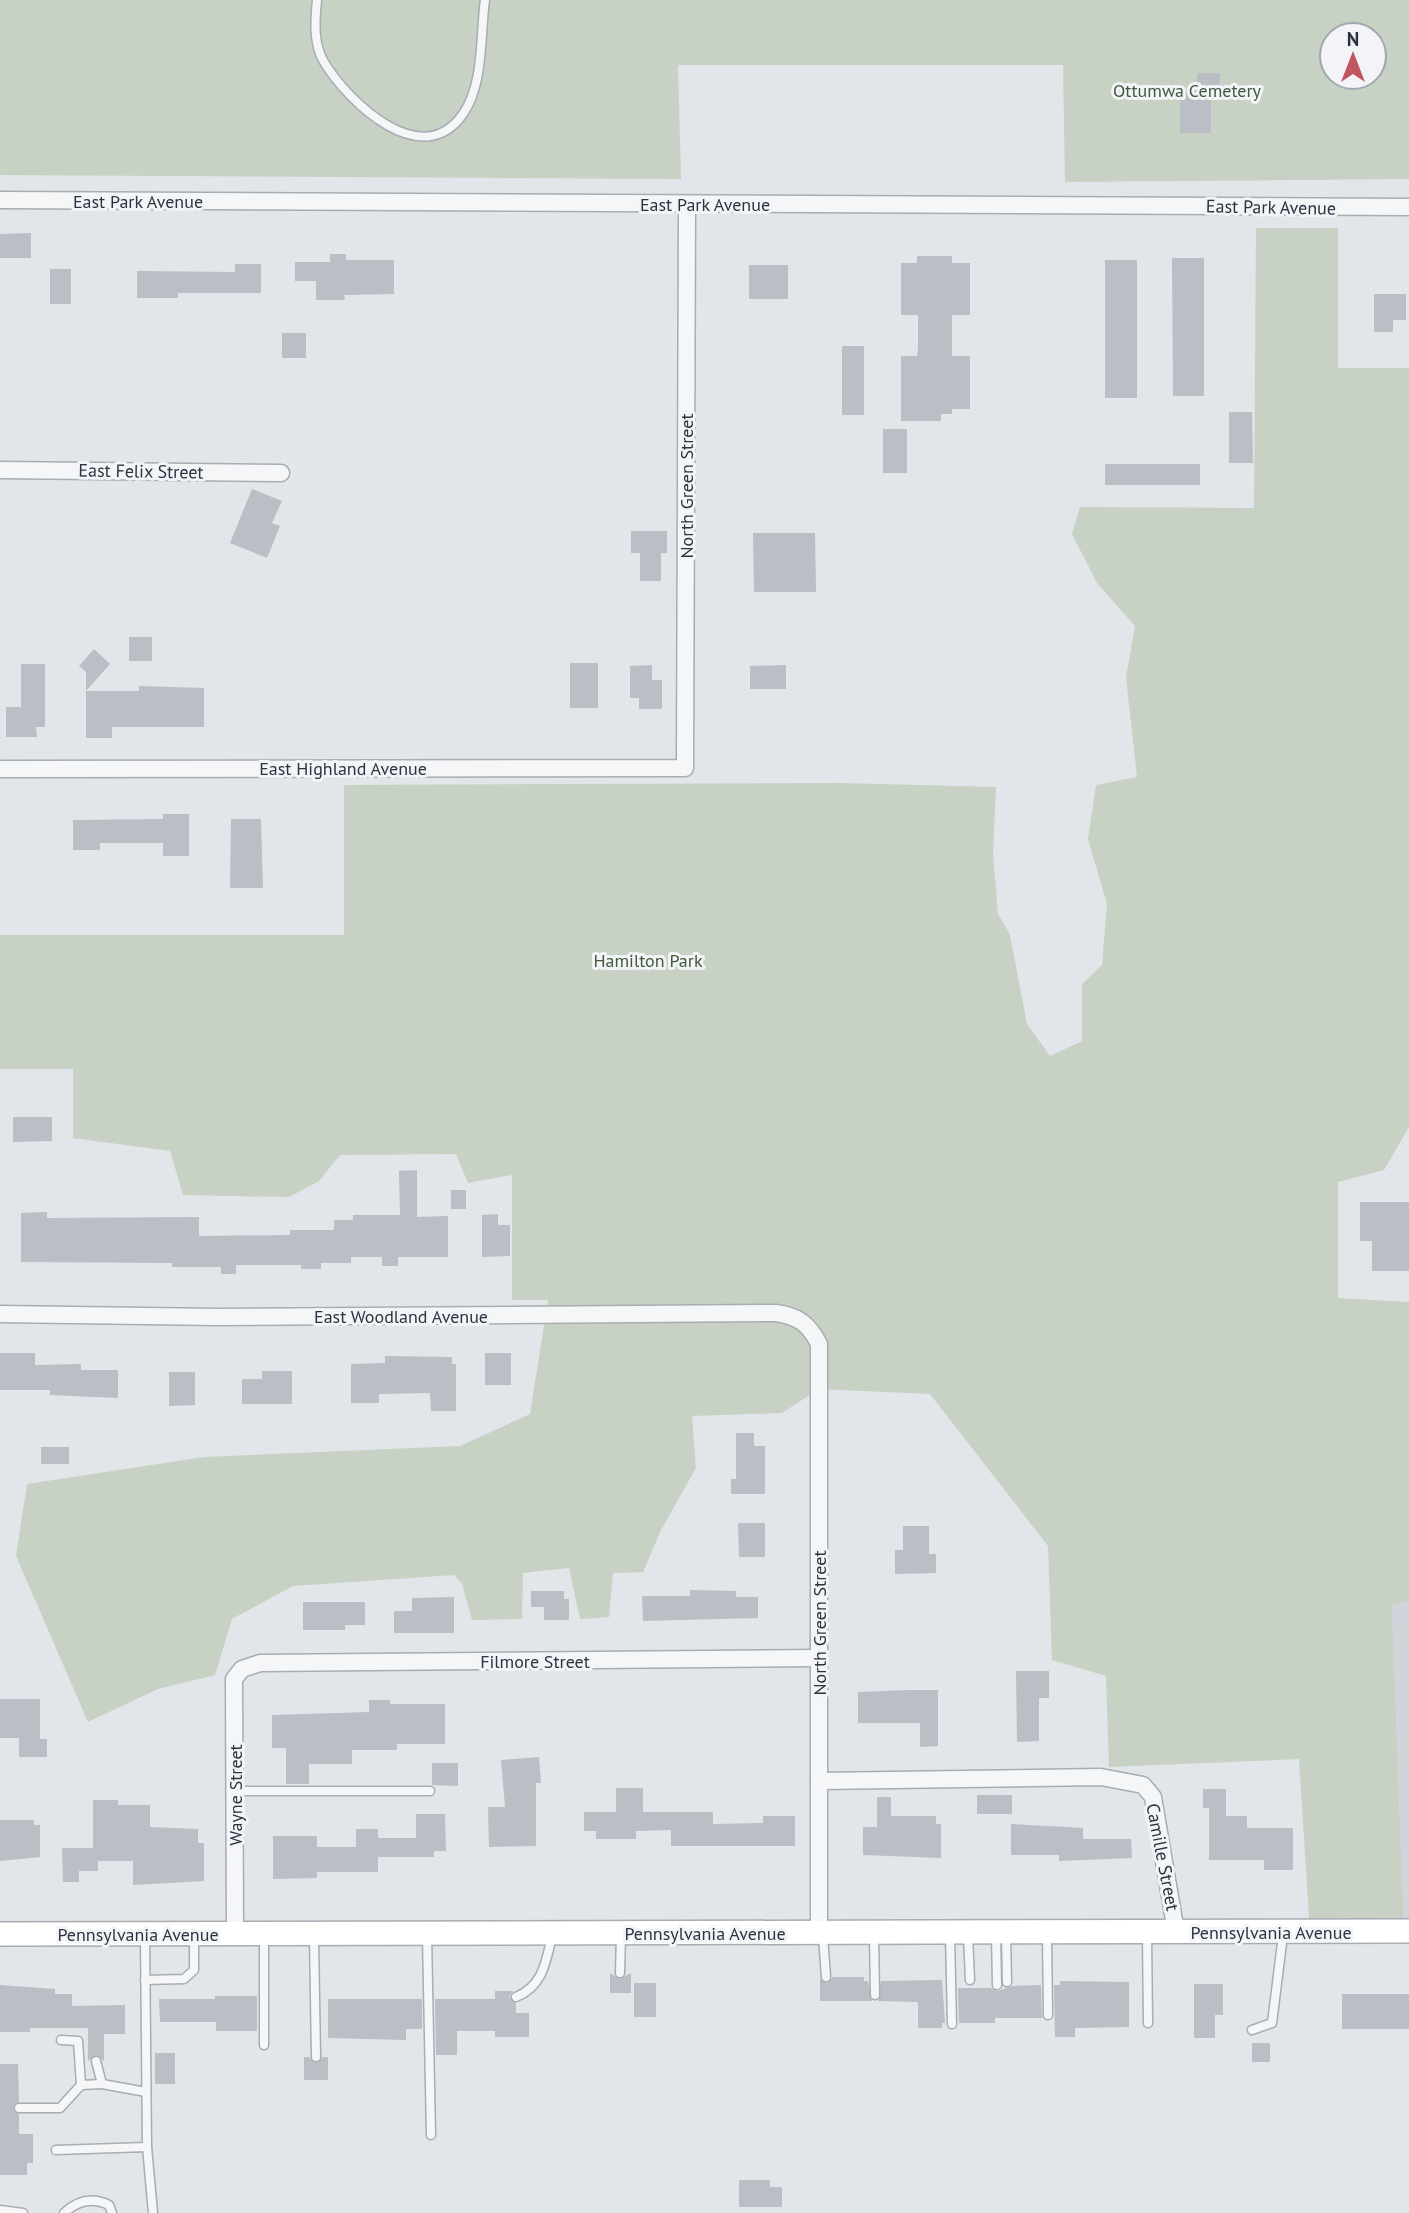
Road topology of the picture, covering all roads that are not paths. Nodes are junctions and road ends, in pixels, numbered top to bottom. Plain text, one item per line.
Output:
1 (317, 0) edge
2 (485, 0) edge
3 (0, 200) edge
4 (687, 204) junction
5 (1409, 207) edge
6 (0, 470) edge
7 (281, 473) dead end
8 (685, 768) joint
9 (0, 769) edge
10 (0, 1314) edge
11 (801, 1320) joint
12 (819, 1658) junction
13 (252, 1666) joint
14 (819, 1781) junction
15 (235, 1791) junction
16 (430, 1791) dead end
17 (1409, 1931) edge
18 (874, 1932) junction
19 (959, 1932) junction
20 (1001, 1932) junction
21 (1046, 1932) junction
22 (1147, 1932) junction
23 (1177, 1932) junction
24 (1283, 1932) junction
25 (427, 1933) junction
26 (553, 1933) junction
27 (621, 1933) junction
28 (821, 1933) junction
29 (0, 1934) edge
30 (145, 1934) junction
31 (194, 1934) junction
32 (235, 1934) junction
33 (264, 1934) junction
34 (314, 1934) junction
35 (620, 1973) dead end
36 (826, 1977) dead end
37 (145, 1980) junction
38 (970, 1980) dead end
39 (1007, 1982) dead end
40 (997, 1986) dead end
41 (875, 1995) dead end
42 (516, 1997) dead end
43 (1048, 2015) dead end
44 (1148, 2023) dead end
45 (952, 2024) dead end
46 (1252, 2030) dead end
47 (61, 2040) dead end
48 (264, 2045) dead end
49 (316, 2057) dead end
50 (96, 2061) dead end
51 (102, 2084) junction
52 (81, 2085) junction
53 (146, 2092) junction
54 (19, 2108) dead end
55 (431, 2135) dead end
56 (147, 2147) junction
57 (56, 2150) dead end
58 (0, 2210) edge
59 (23, 2213) edge
60 (64, 2213) edge
61 (112, 2213) edge
62 (153, 2213) edge

1 - 2 lane
3 - 4 street, East Park Avenue
4 - 5 street, East Park Avenue
4 - 8 street, North Green Street
6 - 7 street, East Felix Street
8 - 9 street, East Highland Avenue
10 - 11 street, East Woodland Avenue
11 - 12 street, North Green Street
12 - 13 street, Filmore Street
12 - 14 street, North Green Street
13 - 15 street, Wayne Street
14 - 23 street, Camille Street
14 - 28 street, North Green Street
15 - 16 lane
15 - 32 street, Wayne Street
17 - 24 main road, Pennsylvania Avenue
18 - 19 main road, Pennsylvania Avenue
18 - 28 main road, Pennsylvania Avenue
18 - 41 lane
19 - 20 main road, Pennsylvania Avenue
19 - 38 lane
19 - 45 lane
20 - 21 main road, Pennsylvania Avenue
20 - 39 lane
20 - 40 lane
21 - 22 main road, Pennsylvania Avenue
21 - 43 lane
22 - 23 main road, Pennsylvania Avenue
22 - 44 lane
23 - 24 main road, Pennsylvania Avenue
24 - 46 lane
25 - 26 main road, Pennsylvania Avenue
25 - 34 main road, Pennsylvania Avenue
25 - 55 lane
26 - 27 main road, Pennsylvania Avenue
26 - 42 lane
27 - 28 main road, Pennsylvania Avenue
27 - 35 lane
28 - 36 lane
29 - 30 main road, Pennsylvania Avenue
30 - 31 main road, Pennsylvania Avenue
30 - 37 lane
31 - 32 main road, Pennsylvania Avenue
31 - 37 lane
32 - 33 main road, Pennsylvania Avenue
33 - 34 main road, Pennsylvania Avenue
33 - 48 lane
34 - 49 lane
37 - 53 lane
47 - 52 lane
50 - 51 lane
51 - 52 lane
51 - 53 lane
52 - 54 lane
53 - 56 lane
56 - 57 lane
56 - 62 lane
58 - 59 lane
60 - 61 lane

